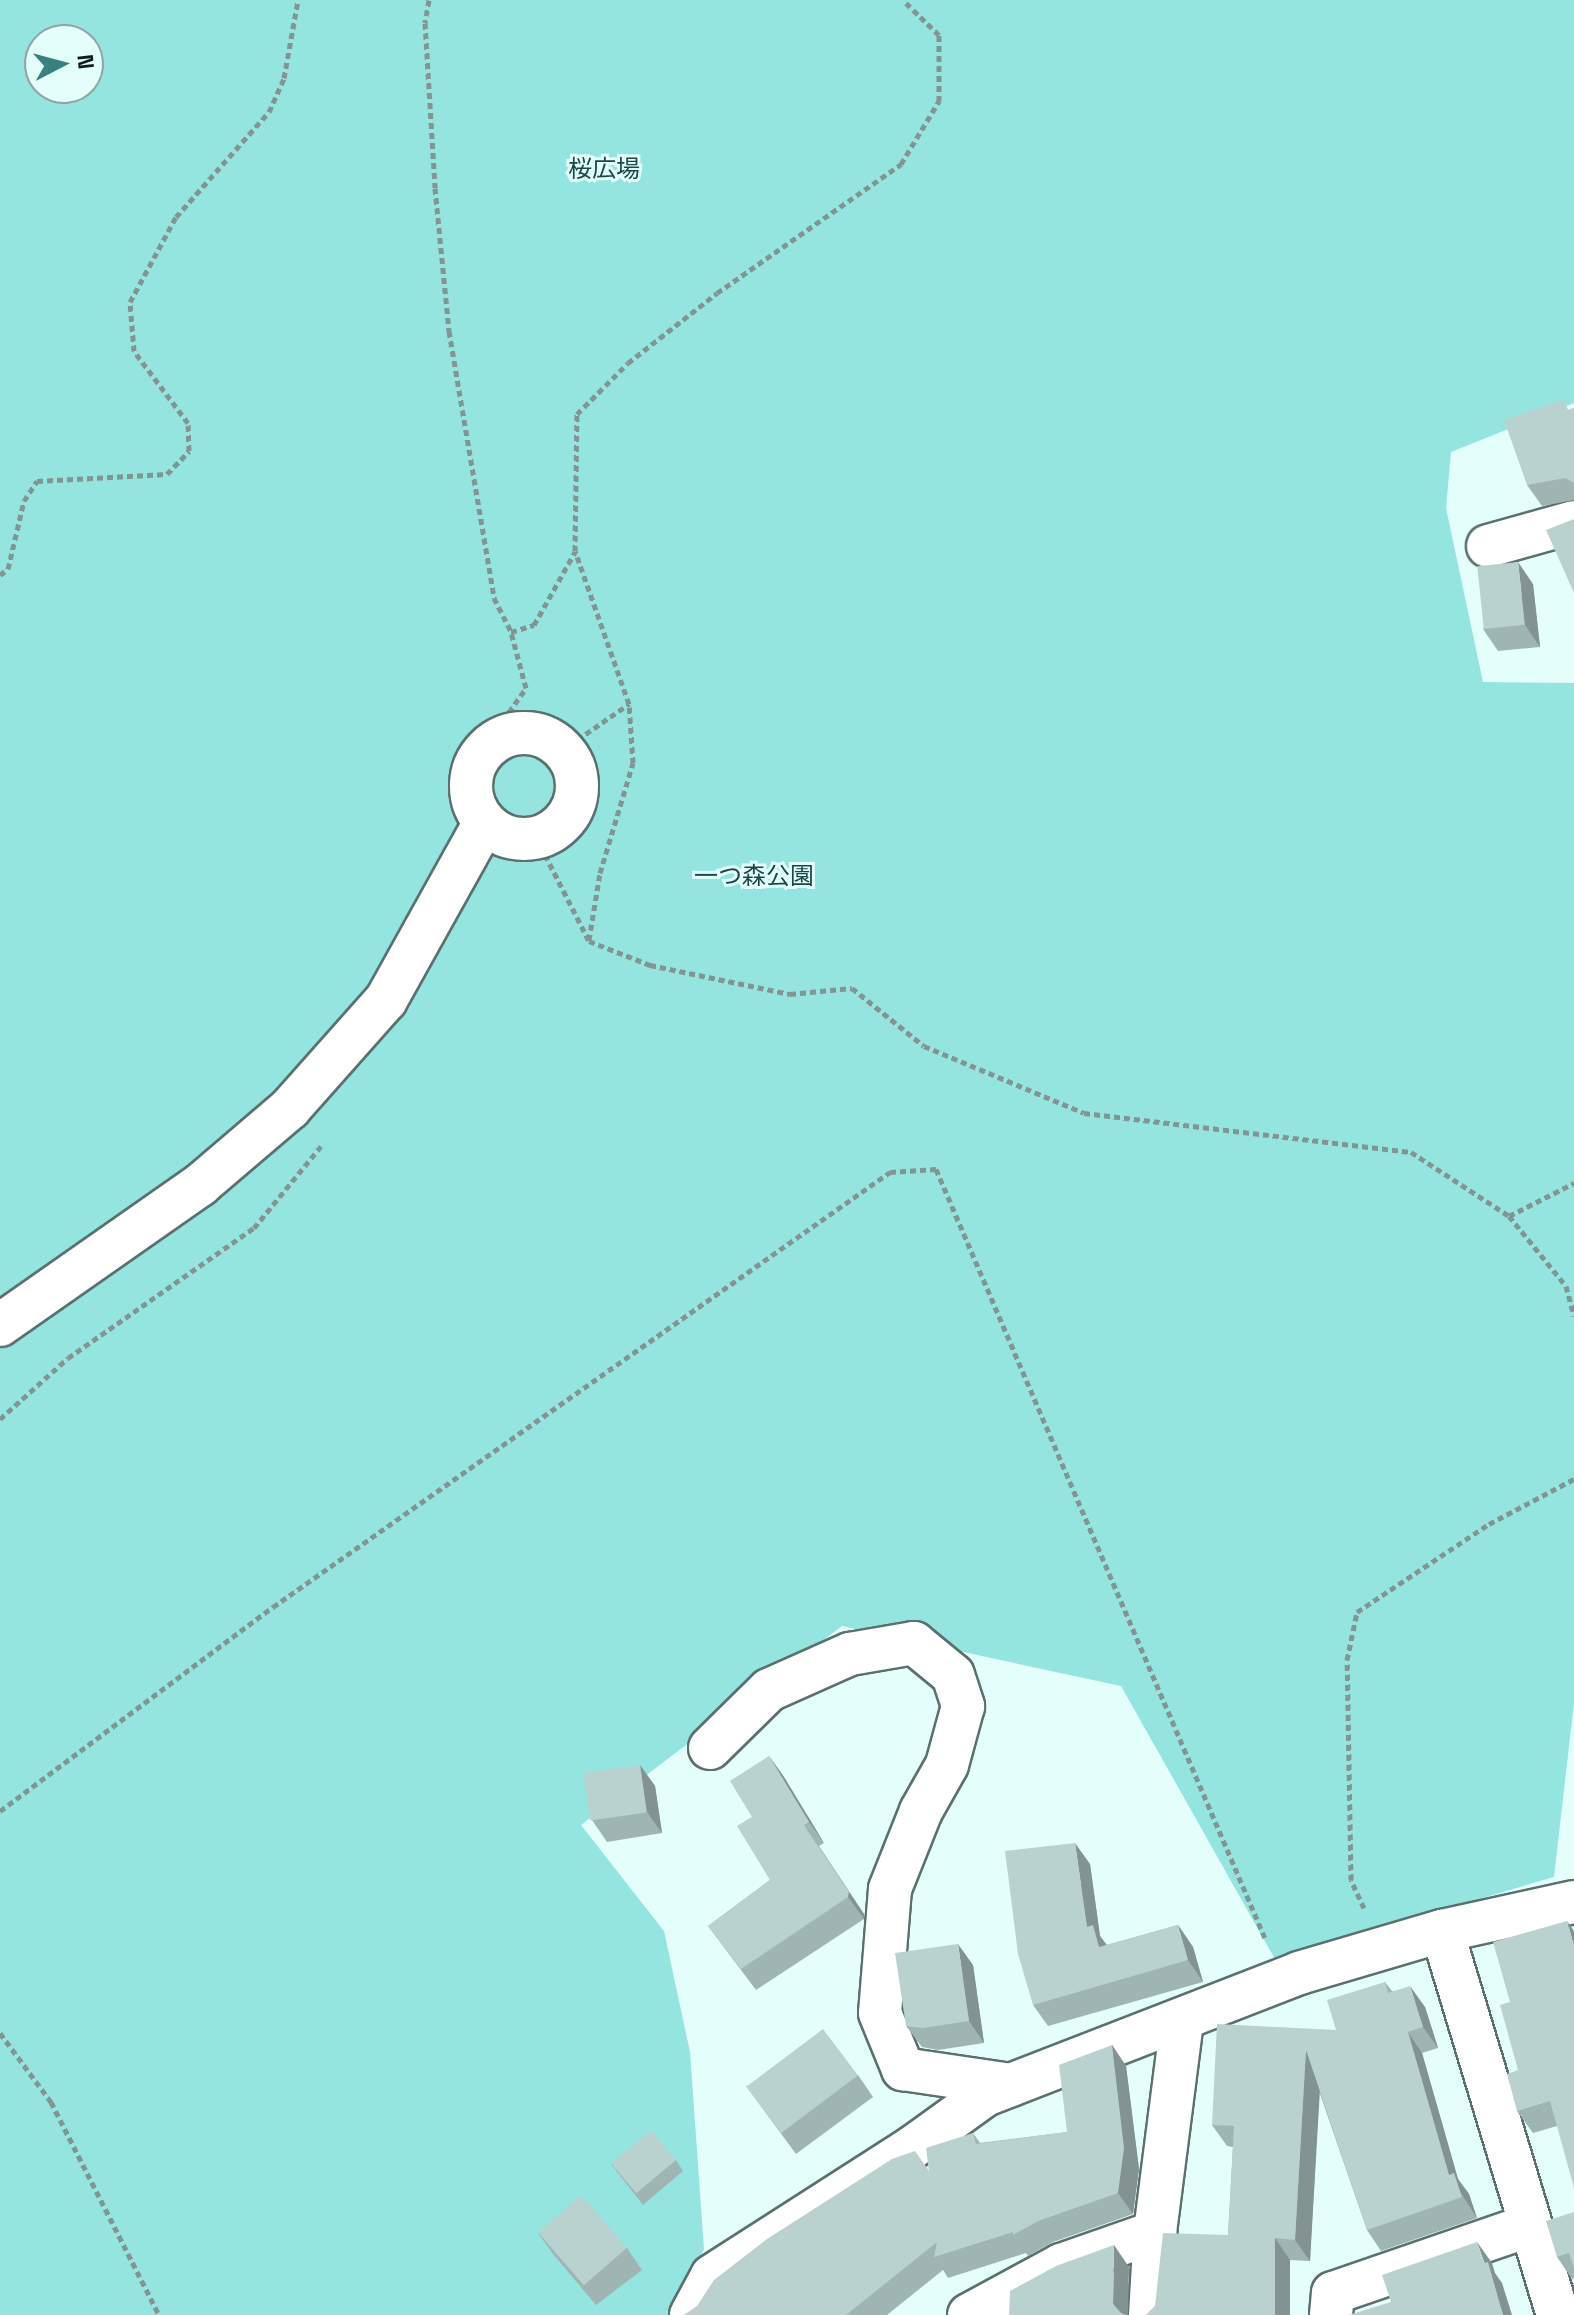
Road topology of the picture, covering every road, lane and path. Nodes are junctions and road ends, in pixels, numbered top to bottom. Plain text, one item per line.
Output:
1 (298, 0) edge
2 (429, 0) edge
3 (903, 0) edge
4 (1574, 522) edge
5 (1488, 546) dead end
6 (575, 551) junction
7 (0, 575) edge
8 (511, 632) junction
9 (629, 704) junction
10 (561, 751) junction
11 (480, 753) junction
12 (484, 824) junction
13 (536, 837) junction
14 (589, 941) junction
15 (1574, 1183) edge
16 (1509, 1216) junction
17 (1574, 1316) edge
18 (0, 1325) edge
19 (1574, 1479) edge
20 (710, 1748) dead end
21 (0, 1811) edge
22 (1574, 1902) edge
23 (1442, 1931) junction
24 (1383, 1948) junction
25 (1283, 1979) junction
26 (1182, 2021) junction
27 (0, 2033) edge
28 (1011, 2085) junction
29 (1530, 2225) junction
30 (1155, 2232) junction
31 (159, 2315) edge
32 (691, 2315) edge
33 (969, 2315) edge
34 (1150, 2315) edge
35 (1331, 2315) edge
36 (1558, 2315) edge

1 - 7 path
2 - 8 path
3 - 6 path
4 - 5 street
6 - 8 path
6 - 9 path
8 - 11 path
9 - 10 path
9 - 14 path
10 - 11 street
10 - 13 street
11 - 12 street
12 - 13 street
12 - 18 street
13 - 14 path
14 - 16 path
15 - 16 path
16 - 17 path
19 - 24 path
20 - 28 street
21 - 25 path
22 - 23 street
23 - 24 street
23 - 29 street
24 - 25 street
25 - 26 street
26 - 28 street
26 - 30 street
27 - 31 path
28 - 32 street
29 - 35 street
29 - 36 street
30 - 33 street
30 - 34 street

